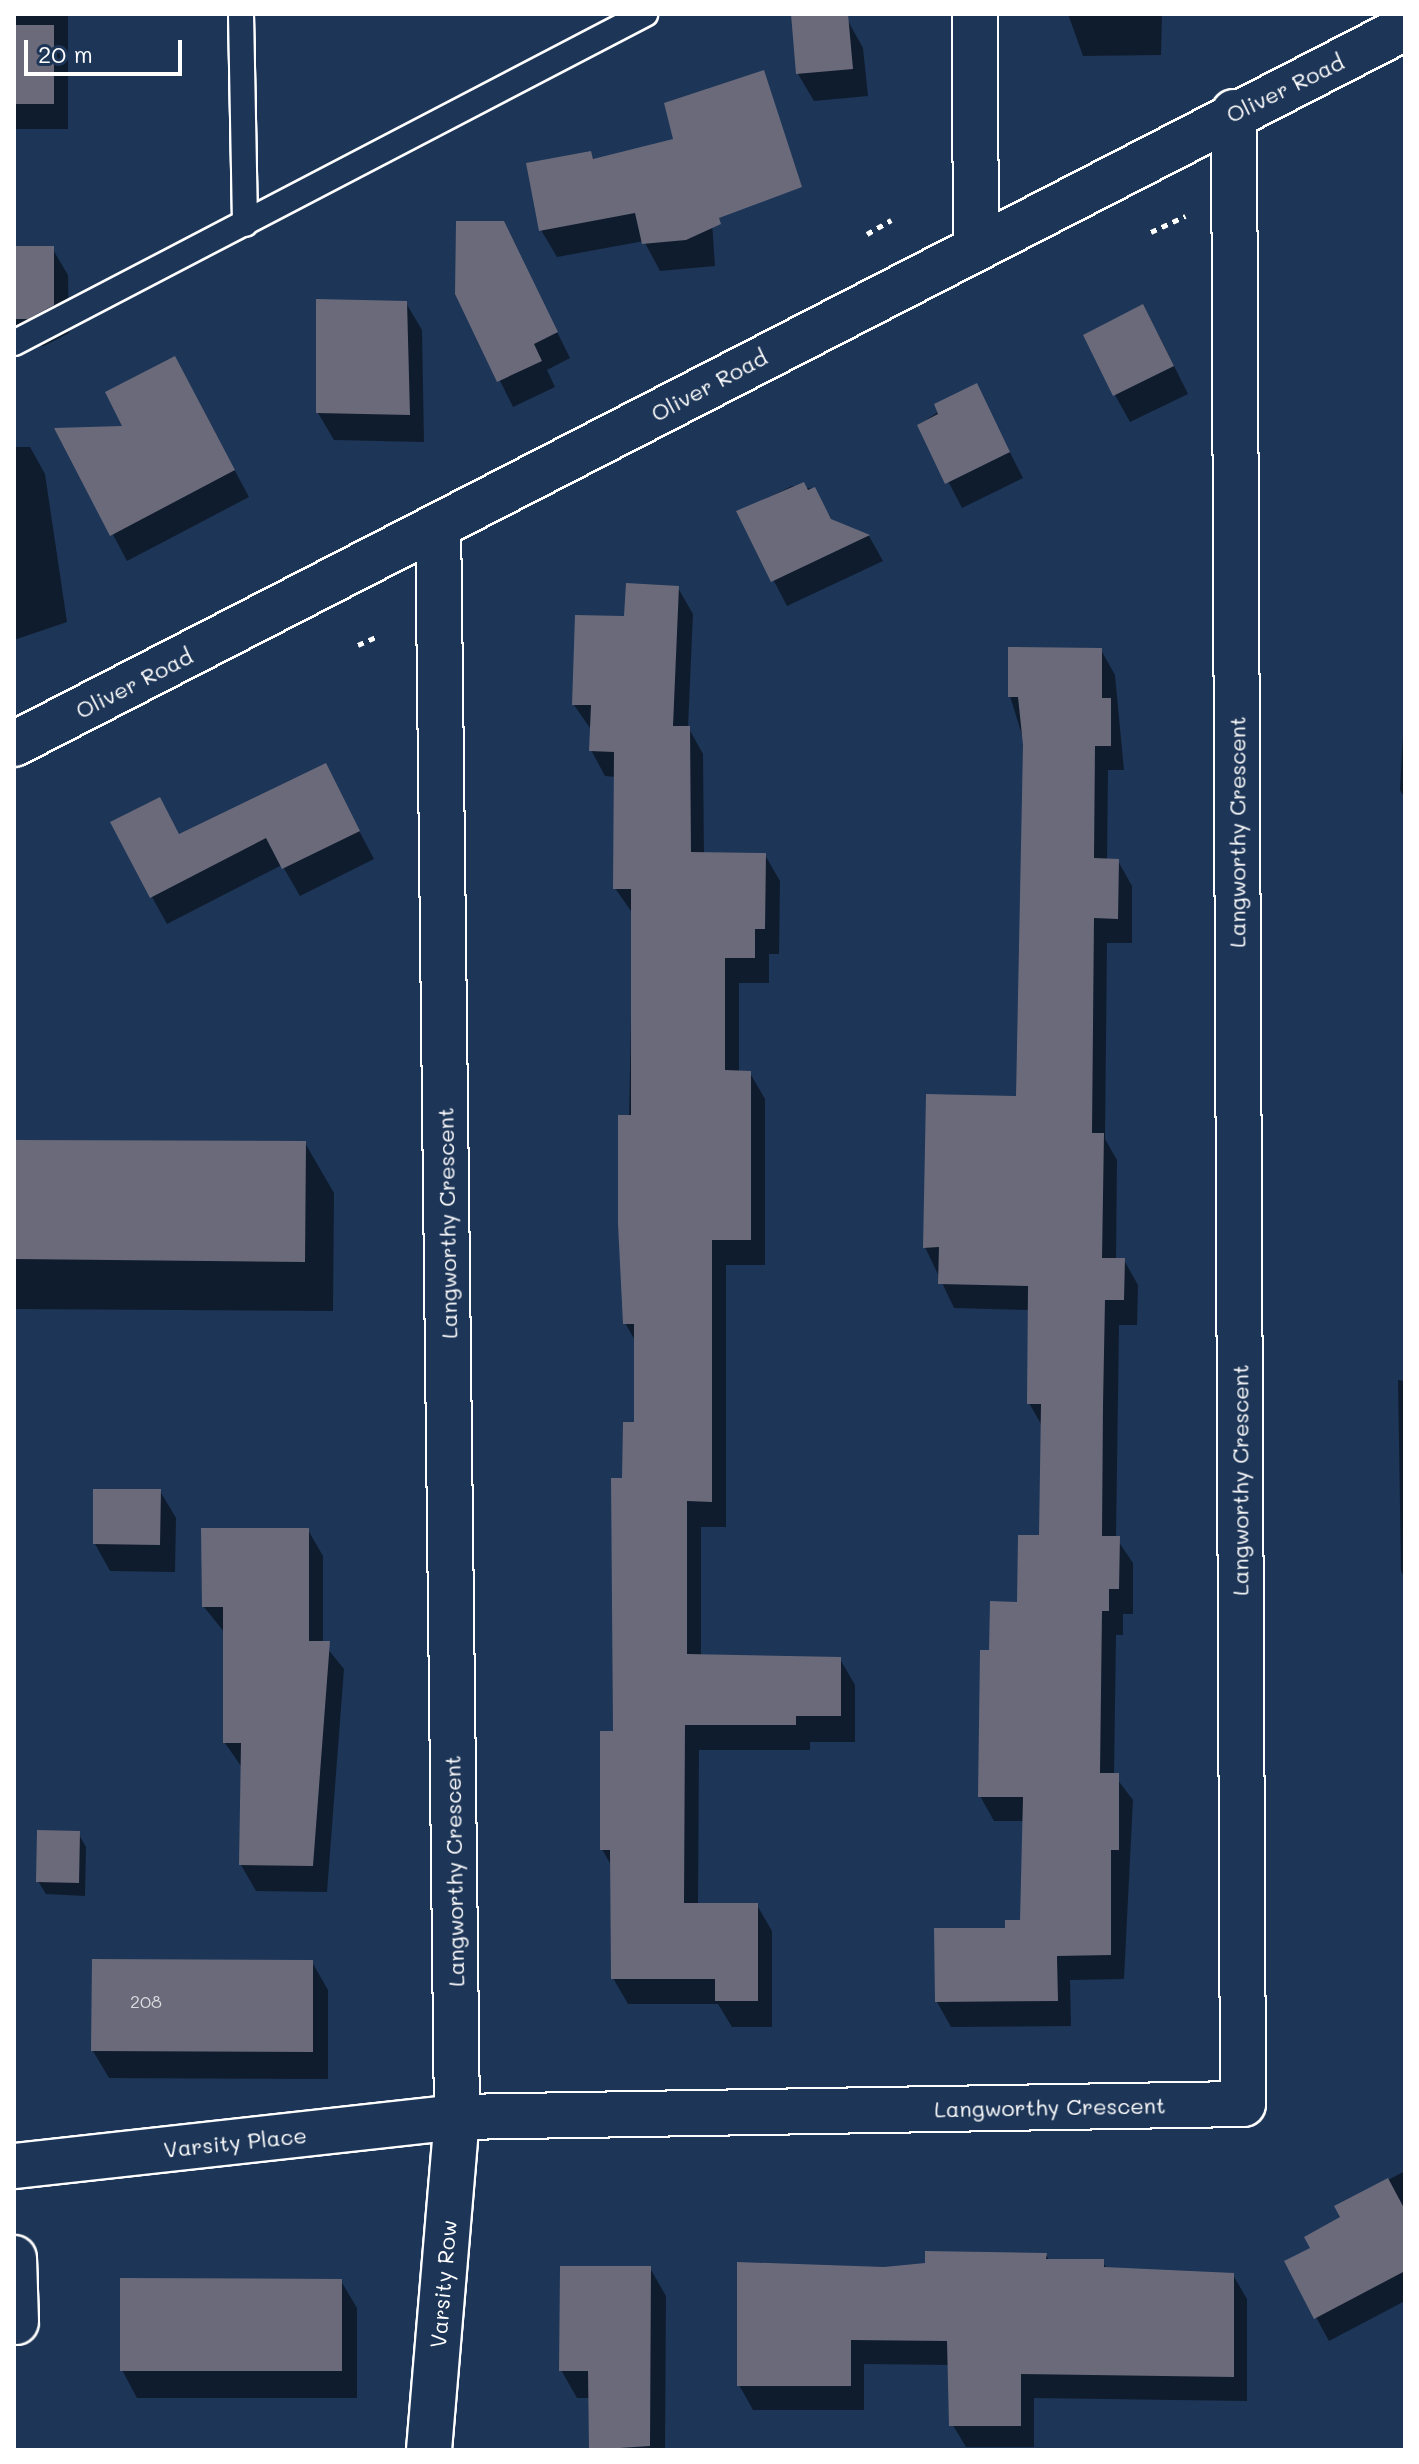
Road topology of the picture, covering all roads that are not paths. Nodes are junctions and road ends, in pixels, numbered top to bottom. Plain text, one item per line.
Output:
1 (241, 14) edge
2 (645, 14) edge
3 (975, 14) edge
4 (1405, 28) edge
5 (1234, 112) junction
6 (245, 224) junction
7 (976, 246) junction
8 (14, 343) edge
9 (438, 527) junction
10 (14, 744) edge
11 (457, 2117) junction
12 (14, 2166) edge
13 (14, 2258) edge
14 (16, 2322) dead end
15 (429, 2450) edge

1 - 6 lane
2 - 6 lane
3 - 7 street
4 - 5 street, Oliver Road
5 - 7 street, Oliver Road
5 - 11 street, Langworthy Crescent
6 - 8 lane
7 - 9 street, Oliver Road
9 - 10 street, Oliver Road
9 - 11 street, Langworthy Crescent
11 - 12 street, Varsity Place
11 - 15 street, Varsity Row
13 - 14 street

